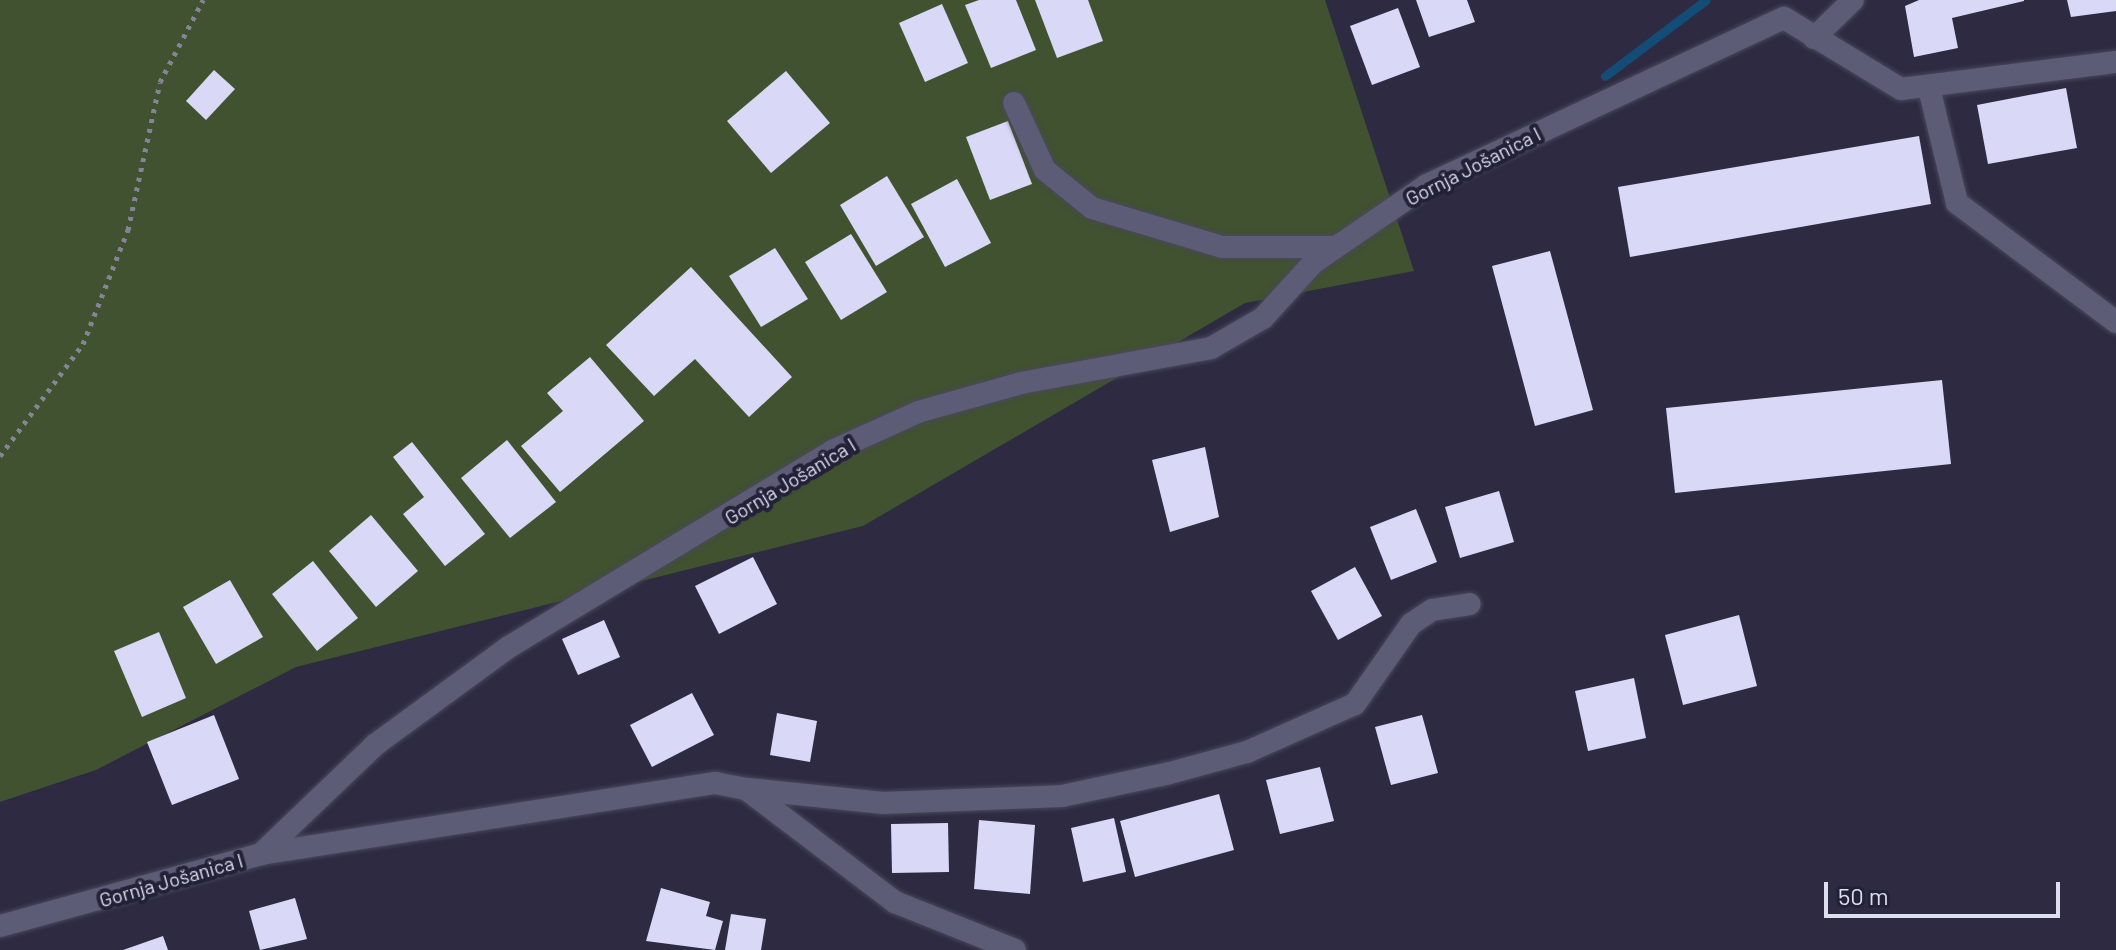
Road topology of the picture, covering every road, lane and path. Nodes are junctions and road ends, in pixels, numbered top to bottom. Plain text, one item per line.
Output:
1 (203, 0) edge
2 (1853, 0) edge
3 (1784, 9) edge
4 (1814, 38) junction
5 (2116, 62) edge
6 (1929, 88) junction
7 (1014, 103) dead end
8 (1335, 247) junction
9 (2116, 322) edge
10 (0, 456) edge
11 (1470, 604) dead end
12 (746, 789) junction
13 (261, 854) junction
14 (0, 926) edge
15 (1015, 950) edge

1 - 10 path
2 - 4 street
3 - 4 street
3 - 8 street, Gornja Jošanica I
4 - 6 street
5 - 6 street
6 - 9 street
7 - 8 street
8 - 13 street, Gornja Jošanica I
11 - 12 street
12 - 13 street
12 - 15 street
13 - 14 street, Gornja Jošanica I

